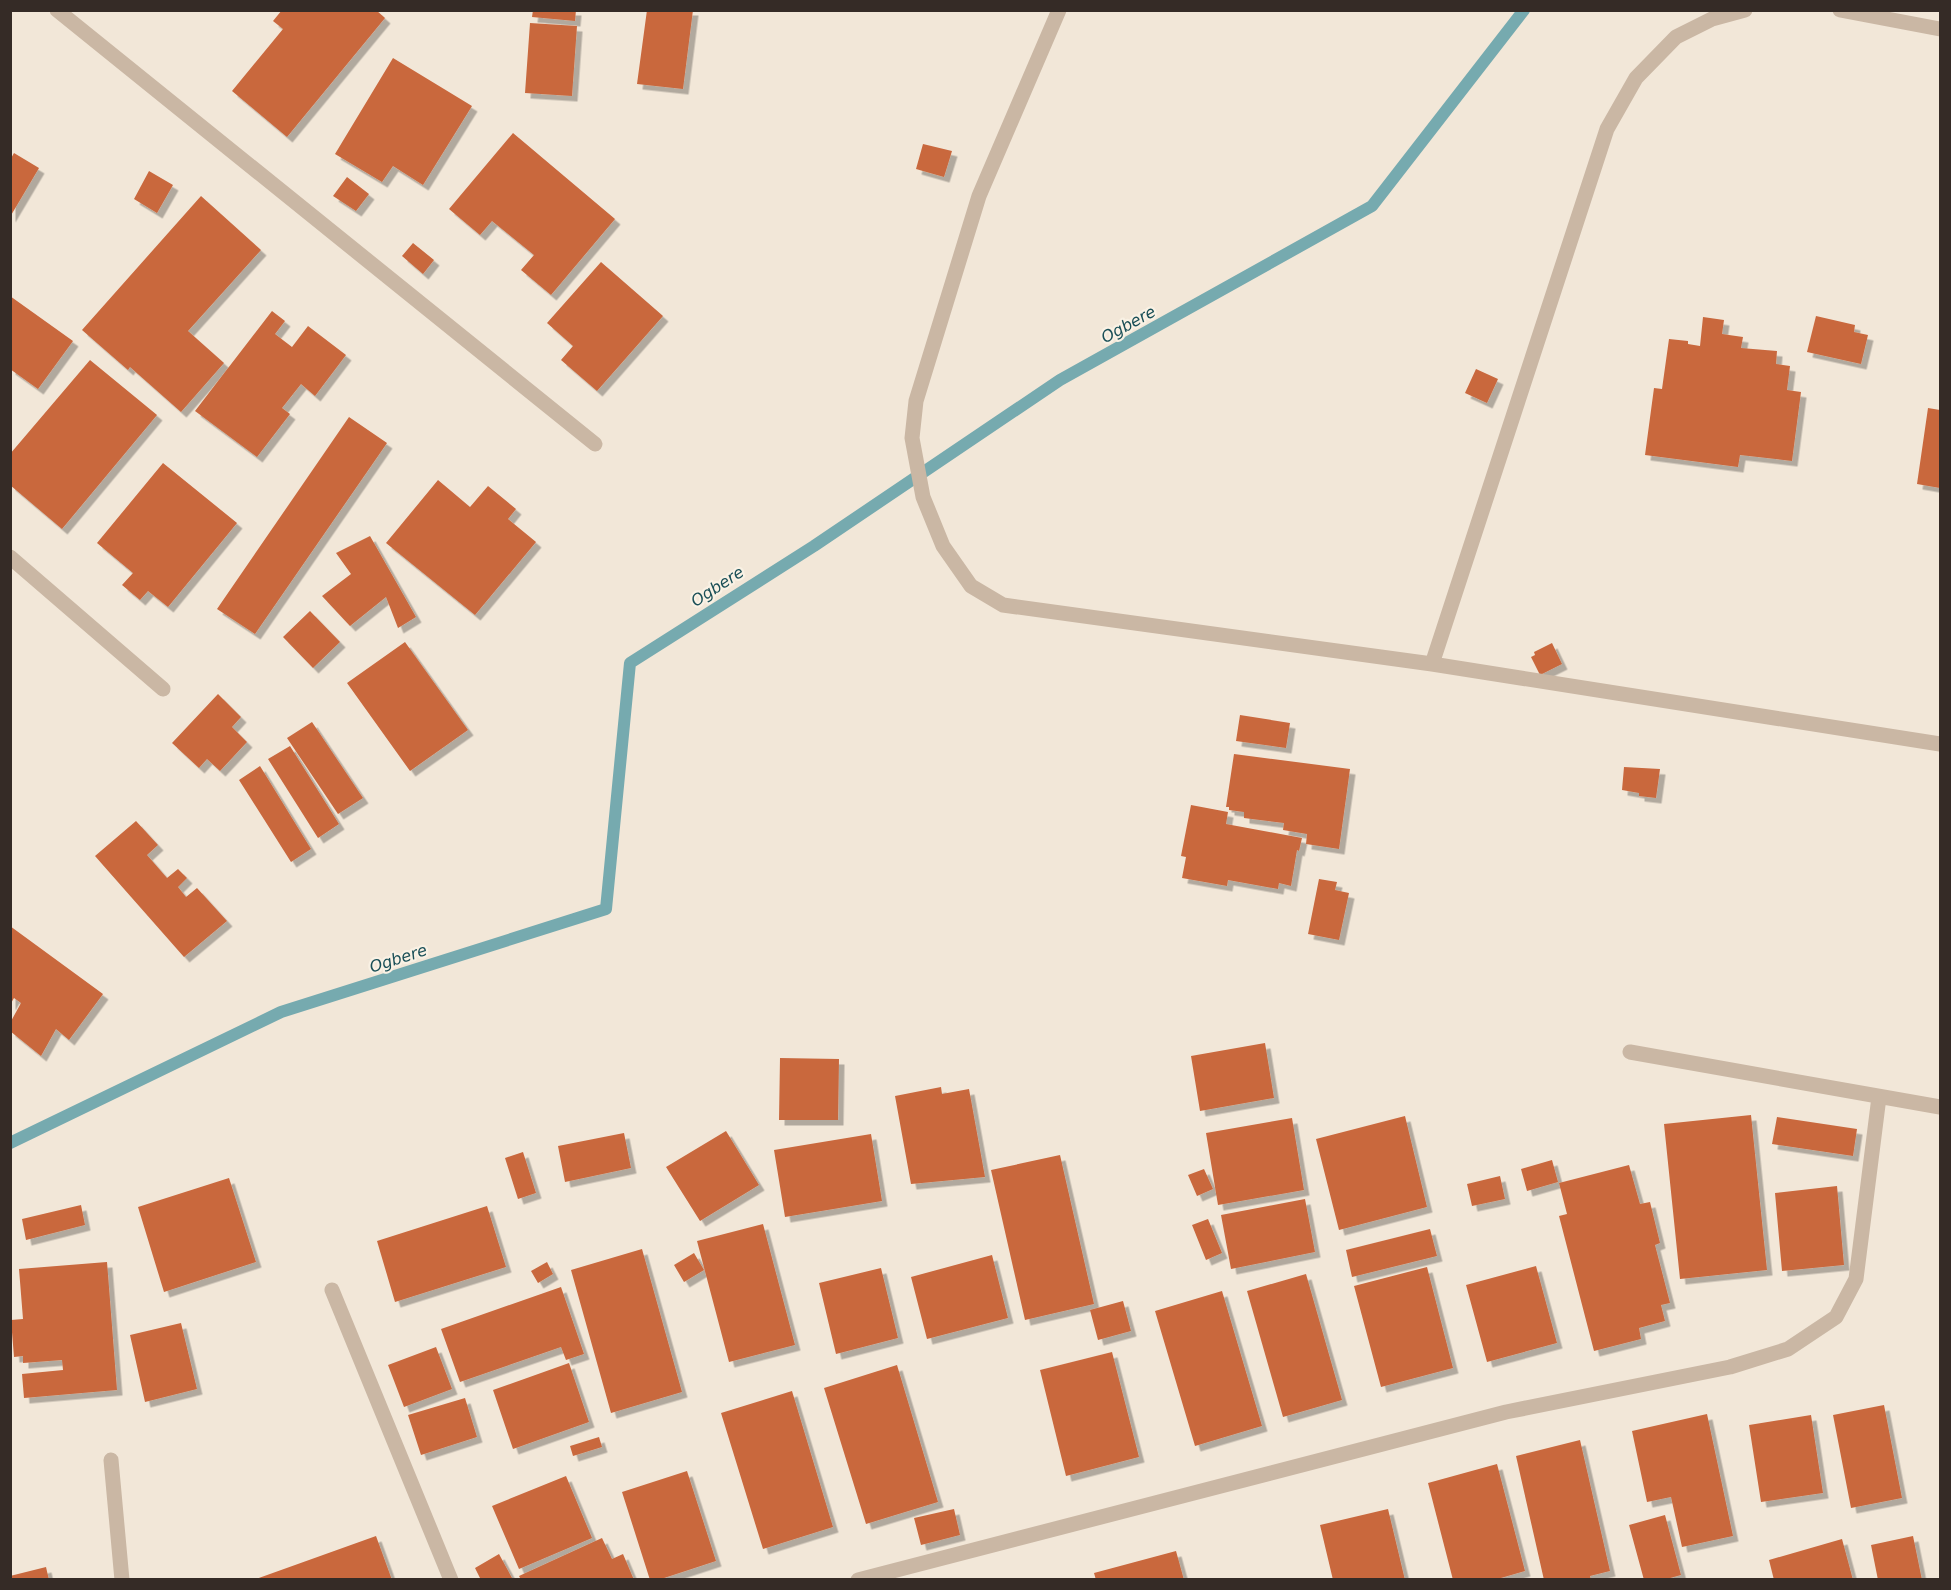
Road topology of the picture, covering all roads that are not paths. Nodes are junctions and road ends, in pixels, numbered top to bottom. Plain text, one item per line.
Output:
1 (57, 10) edge
2 (1059, 10) edge
3 (1745, 10) edge
4 (1840, 10) edge
5 (1941, 29) edge
6 (595, 444) dead end
7 (10, 557) edge
8 (1432, 664) junction
9 (163, 689) dead end
10 (1941, 744) edge
11 (1630, 1052) dead end
12 (1879, 1097) junction
13 (1941, 1107) edge
14 (332, 1290) dead end
15 (111, 1460) dead end
16 (122, 1580) edge
17 (451, 1580) edge
18 (858, 1580) edge

1 - 6 street
2 - 8 street
3 - 8 street
4 - 5 street
7 - 9 street
8 - 10 street
11 - 12 street
12 - 13 street
12 - 18 street
14 - 17 street
15 - 16 street

